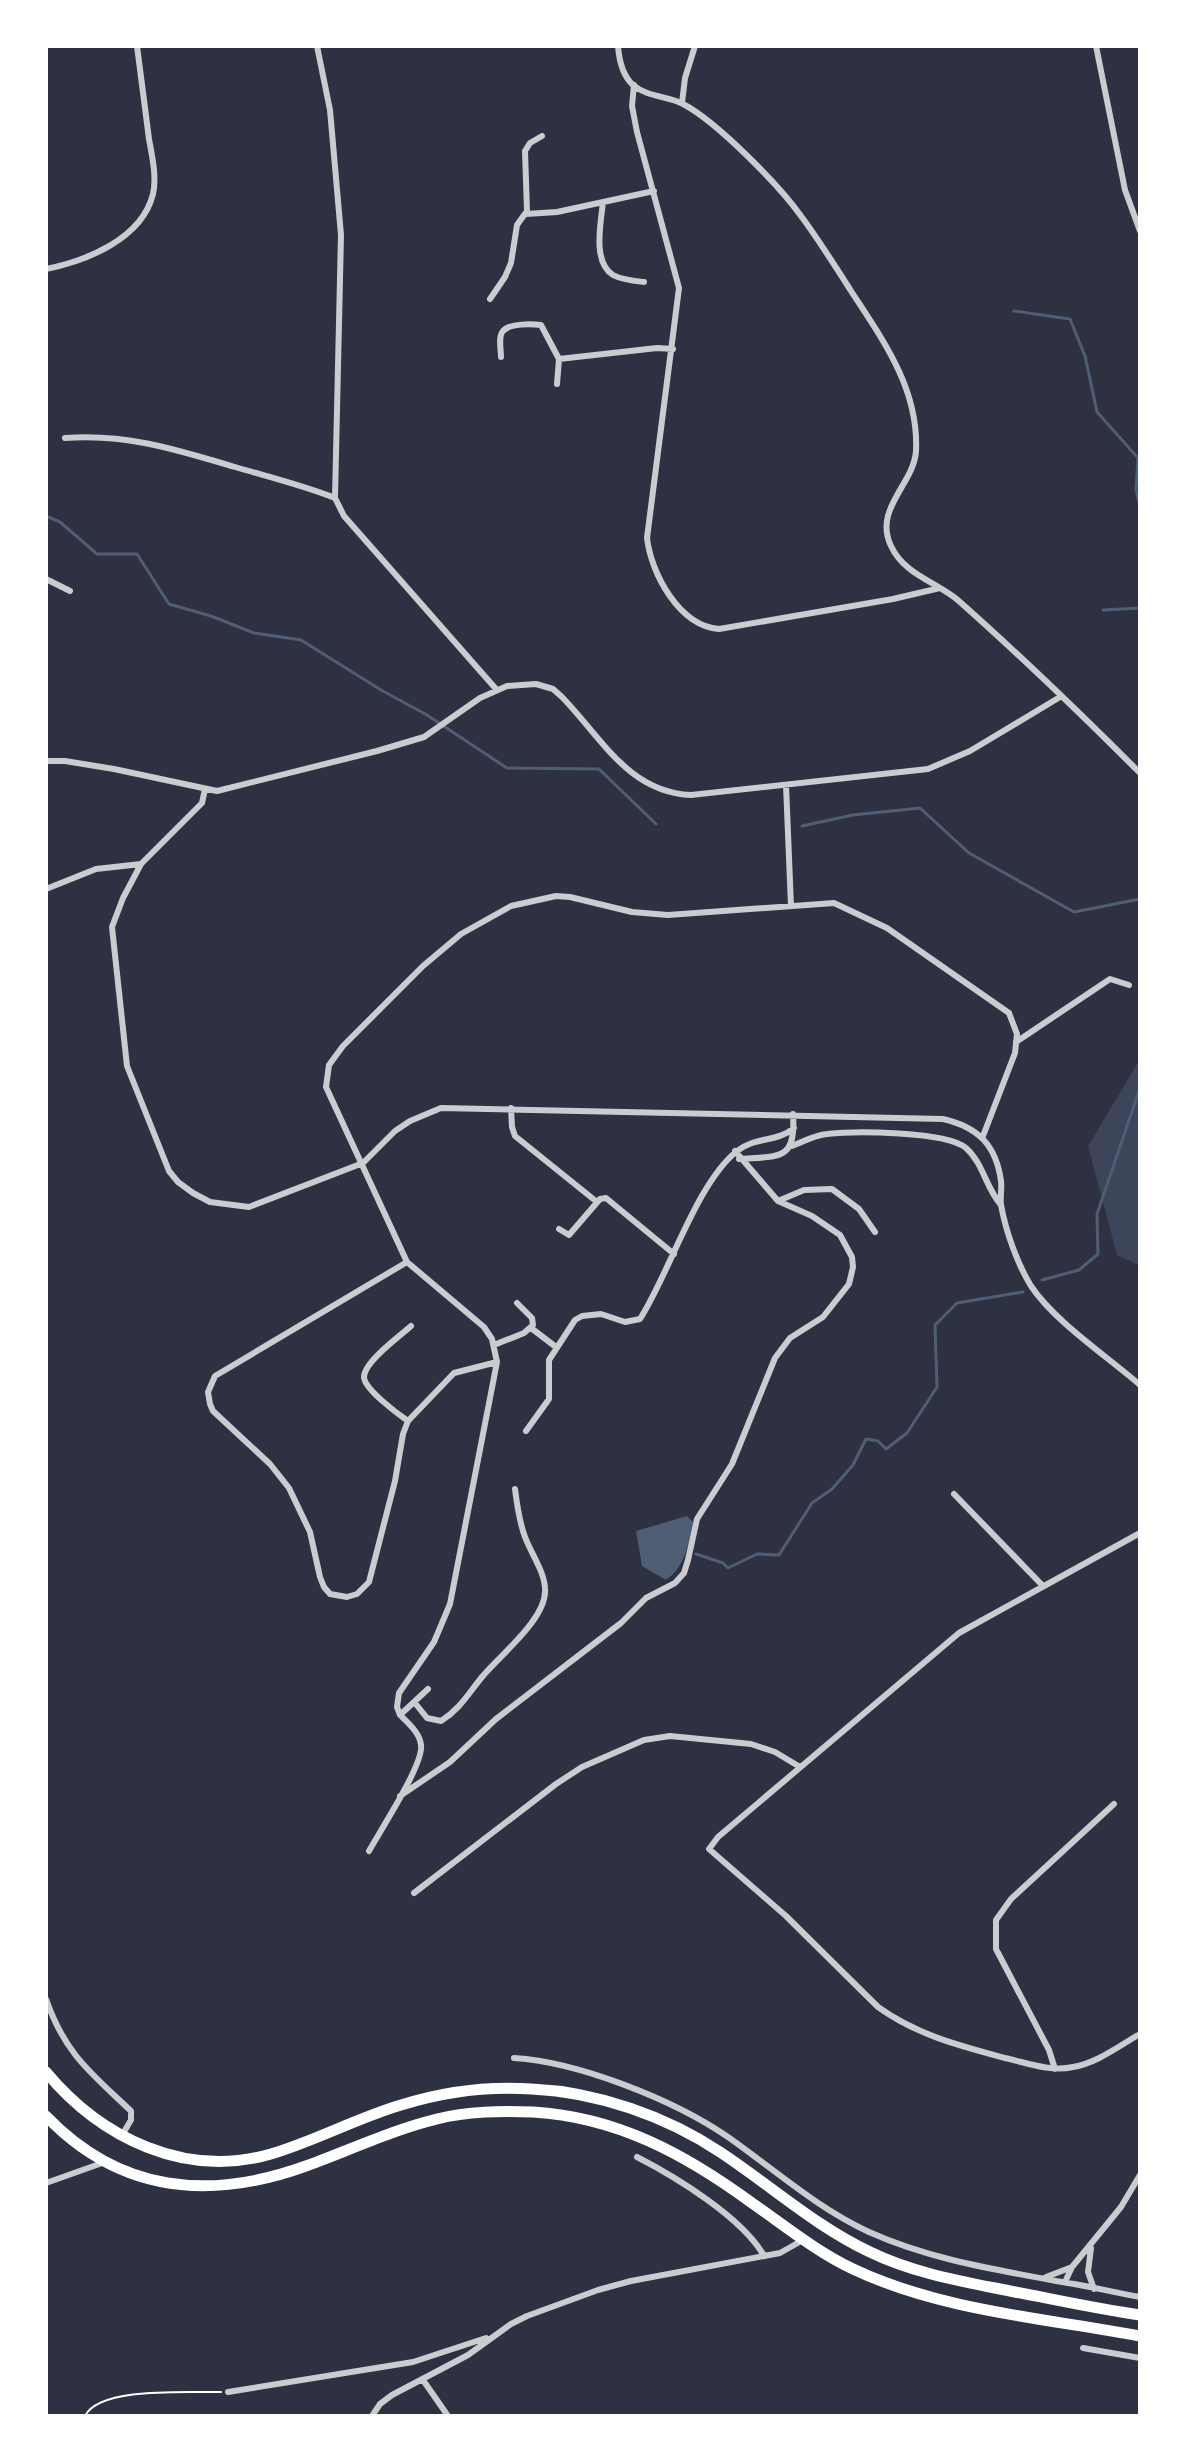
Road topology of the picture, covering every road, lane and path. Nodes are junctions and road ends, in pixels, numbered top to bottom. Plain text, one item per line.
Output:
1 (137, 46) edge
2 (317, 46) edge
3 (618, 46) edge
4 (695, 46) edge
5 (1096, 46) edge
6 (634, 85) junction
7 (682, 103) junction
8 (542, 136) dead end
9 (654, 191) junction
10 (603, 202) junction
11 (526, 214) junction
12 (1140, 231) edge
13 (46, 269) edge
14 (644, 282) dead end
15 (490, 299) dead end
16 (673, 349) junction
17 (501, 357) dead end
18 (559, 359) junction
19 (557, 384) dead end
20 (65, 438) dead end
21 (335, 498) junction
22 (46, 579) edge
23 (940, 588) junction
24 (70, 591) dead end
25 (496, 689) junction
26 (1060, 697) junction
27 (46, 761) edge
28 (1140, 773) edge
29 (786, 785) junction
30 (205, 789) junction
31 (141, 864) junction
32 (46, 889) edge
33 (791, 906) junction
34 (1129, 985) dead end
35 (1016, 1042) junction
36 (511, 1108) junction
37 (793, 1114) junction
38 (794, 1128) junction
39 (983, 1136) junction
40 (792, 1146) junction
41 (735, 1151) junction
42 (730, 1158) junction
43 (742, 1159) junction
44 (363, 1163) junction
45 (778, 1201) junction
46 (597, 1202) junction
47 (1001, 1205) junction
48 (559, 1229) dead end
49 (875, 1232) dead end
50 (674, 1254) junction
51 (407, 1262) junction
52 (517, 1303) dead end
53 (411, 1326) dead end
54 (531, 1328) junction
55 (494, 1345) junction
56 (556, 1347) junction
57 (497, 1362) junction
58 (1140, 1385) edge
59 (408, 1421) junction
60 (526, 1431) dead end
61 (515, 1489) dead end
62 (954, 1494) dead end
63 (1140, 1533) edge
64 (1043, 1586) junction
65 (428, 1689) dead end
66 (415, 1703) junction
67 (400, 1715) junction
68 (800, 1767) junction
69 (400, 1796) junction
70 (1114, 1804) dead end
71 (369, 1851) dead end
72 (414, 1893) dead end
73 (46, 1999) edge
74 (1140, 2034) edge
75 (514, 2058) dead end
76 (1055, 2069) junction
77 (46, 2072) edge
78 (46, 2116) edge
79 (121, 2137) junction
80 (637, 2157) dead end
81 (105, 2162) junction
82 (1140, 2175) edge
83 (46, 2183) edge
84 (803, 2240) junction
85 (1092, 2245) junction
86 (764, 2256) junction
87 (1072, 2267) junction
88 (1043, 2278) junction
89 (1065, 2282) junction
90 (1094, 2289) junction
91 (1140, 2297) edge
92 (1140, 2315) edge
93 (493, 2335) junction
94 (1140, 2336) edge
95 (1083, 2348) dead end
96 (1140, 2358) edge
97 (423, 2380) junction
98 (228, 2392) joint
99 (85, 2416) edge
100 (372, 2416) edge
101 (448, 2416) edge

1 - 13 street
2 - 21 street
3 - 6 street
4 - 7 street
5 - 12 street
6 - 7 street
6 - 9 street
7 - 23 street
8 - 11 street
9 - 10 street
9 - 16 street
10 - 11 street
10 - 14 street
11 - 15 street
16 - 18 street
16 - 23 street
17 - 18 street
18 - 19 street
20 - 21 street
21 - 25 street
22 - 24 street
23 - 26 street
25 - 29 street
25 - 30 street
26 - 28 street
26 - 29 street
27 - 30 street
29 - 33 street
30 - 31 street
31 - 32 street
31 - 44 street
33 - 35 street
33 - 44 street
34 - 35 street
35 - 39 street
36 - 37 street
36 - 44 street
36 - 46 street
37 - 38 street
37 - 39 street
38 - 40 street
38 - 41 street
39 - 47 street
40 - 43 street
40 - 47 street
41 - 42 street
41 - 43 street
42 - 43 street
42 - 50 street
43 - 45 street
44 - 51 street
45 - 49 street
45 - 69 street
46 - 48 street
46 - 50 street
47 - 58 street
50 - 56 street
51 - 55 street
51 - 59 street
52 - 54 street
53 - 59 street
54 - 55 street
54 - 56 street
55 - 57 street
56 - 60 street
57 - 59 street
57 - 67 street
61 - 66 street
62 - 64 street
63 - 64 street
64 - 68 street
65 - 66 street
66 - 67 street
67 - 69 street
68 - 72 street
68 - 76 street
69 - 71 street
70 - 76 street
73 - 79 street
74 - 76 street
75 - 88 street
77 - 79 highway
78 - 81 highway
79 - 92 highway
80 - 86 street
81 - 83 street
81 - 84 highway
82 - 85 street
84 - 86 street
84 - 94 highway
85 - 87 street
85 - 90 street
86 - 93 street
87 - 88 street
87 - 89 street
88 - 89 street
89 - 90 street
90 - 91 street
93 - 97 street
93 - 98 street
95 - 96 street
97 - 100 street
97 - 101 street
98 - 99 path

